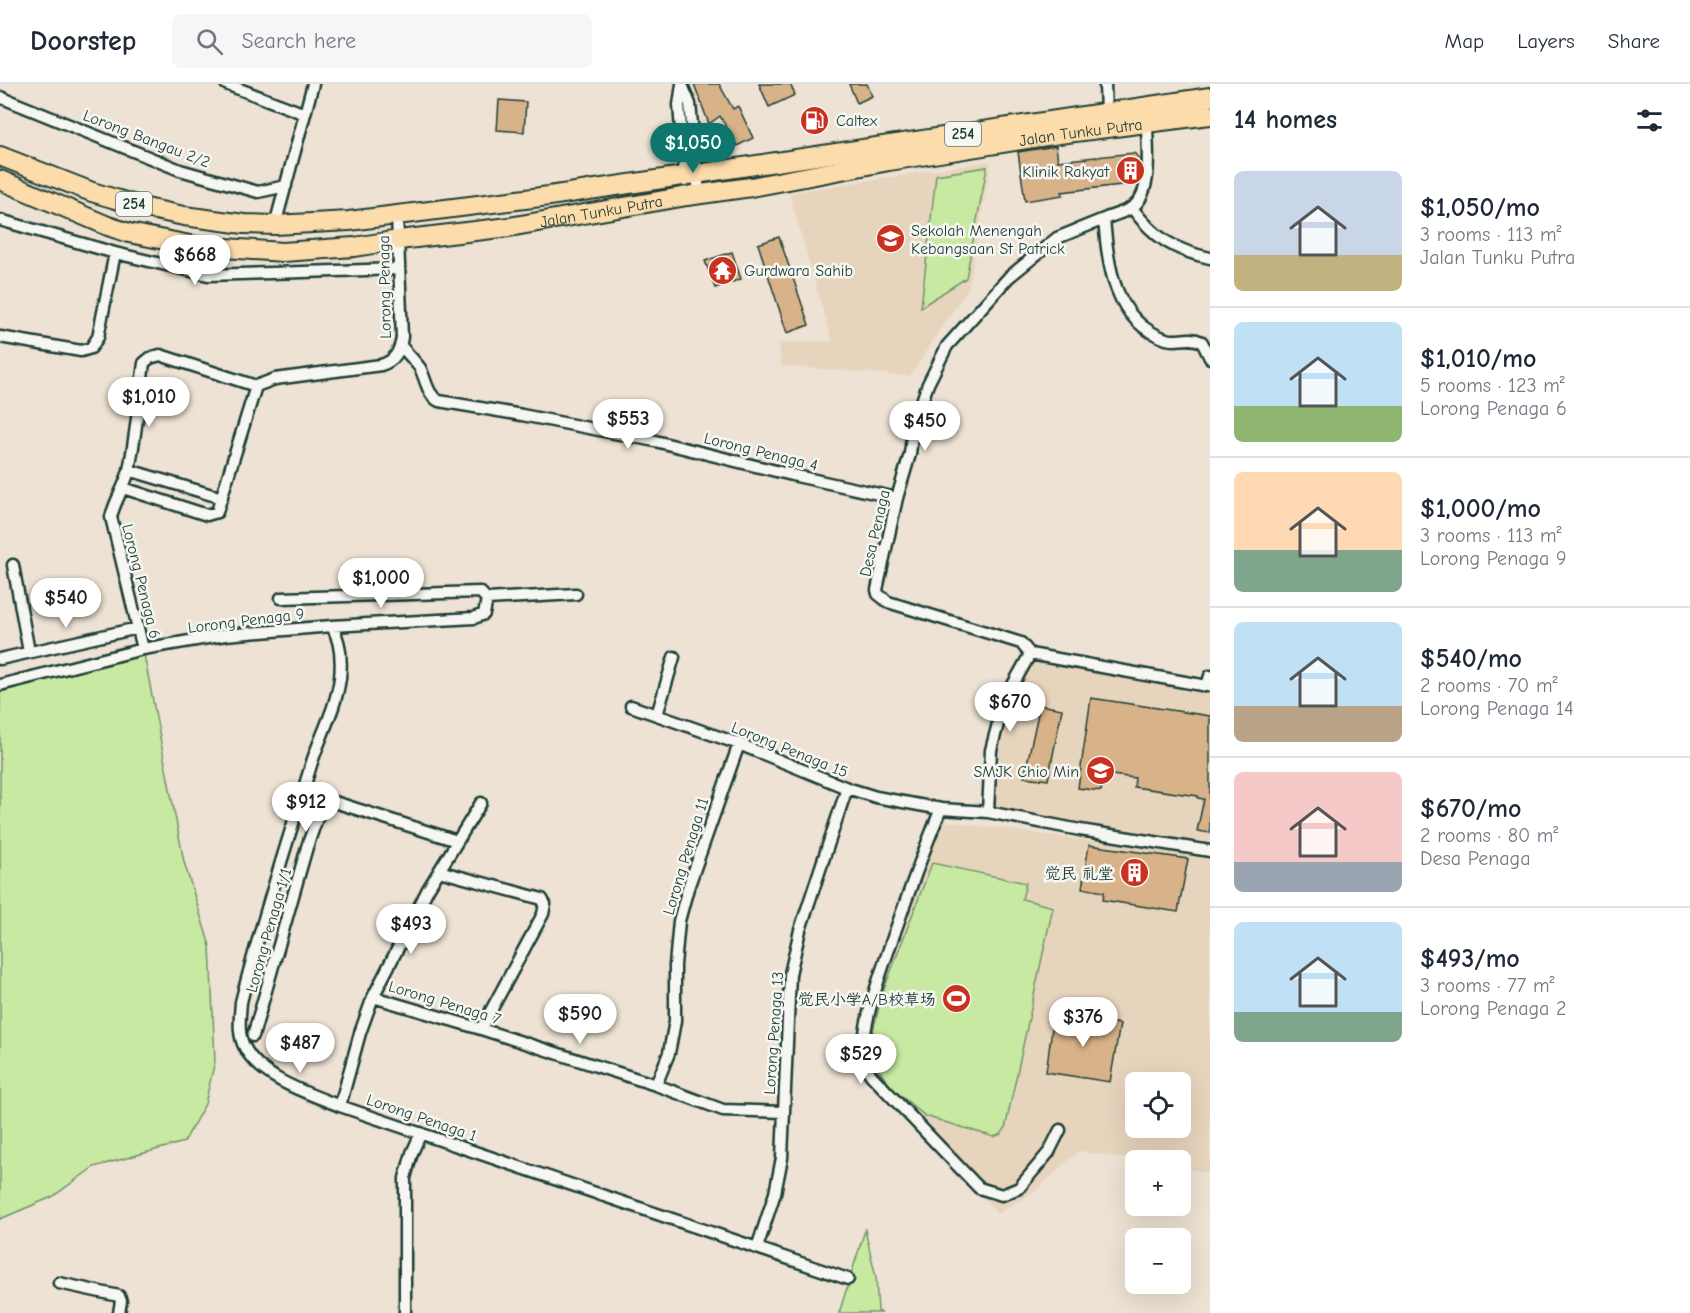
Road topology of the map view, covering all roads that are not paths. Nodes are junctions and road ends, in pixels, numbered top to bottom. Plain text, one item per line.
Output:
1 (226, 84) edge
2 (313, 84) edge
3 (682, 84) edge
4 (1105, 84) edge
5 (0, 97) edge
6 (1210, 98) edge
7 (1106, 113) junction
8 (305, 114) junction
9 (1210, 115) edge
10 (1147, 124) junction
11 (695, 151) junction
12 (682, 153) junction
13 (0, 156) edge
14 (716, 171) junction
15 (691, 174) junction
16 (664, 178) junction
17 (0, 180) edge
18 (286, 186) junction
19 (693, 195) junction
20 (1132, 208) junction
21 (397, 215) junction
22 (1104, 219) junction
23 (0, 220) edge
24 (275, 225) junction
25 (399, 240) junction
26 (115, 252) junction
27 (1210, 258) edge
28 (399, 269) junction
29 (0, 337) edge
30 (401, 346) junction
31 (1210, 358) edge
32 (256, 386) junction
33 (129, 470) junction
34 (123, 488) junction
35 (222, 498) junction
36 (897, 498) junction
37 (12, 565) dead end
38 (576, 594) dead end
39 (484, 596) junction
40 (281, 598) dead end
41 (332, 626) junction
42 (138, 628) junction
43 (143, 649) junction
44 (29, 652) junction
45 (1030, 654) junction
46 (674, 657) dead end
47 (0, 658) edge
48 (1210, 676) edge
49 (0, 685) edge
50 (631, 706) dead end
51 (657, 715) junction
52 (739, 744) junction
53 (847, 788) junction
54 (303, 792) junction
55 (324, 798) junction
56 (481, 803) dead end
57 (941, 809) junction
58 (988, 812) junction
59 (456, 841) junction
60 (1210, 850) edge
61 (439, 872) junction
62 (373, 996) junction
63 (481, 1029) junction
64 (253, 1036) dead end
65 (656, 1085) junction
66 (340, 1106) junction
67 (783, 1112) junction
68 (1060, 1130) dead end
69 (422, 1132) junction
70 (758, 1248) junction
71 (848, 1279) dead end
72 (59, 1283) dead end
73 (119, 1313) edge
74 (408, 1313) edge

1 - 8 street
2 - 8 street
3 - 11 street
3 - 12 street
4 - 7 street
5 - 18 street, Lorong Bangau 2/2
6 - 7 main road, Jalan Tunku Putra / 254
7 - 14 main road, Jalan Tunku Putra / 254
8 - 18 street
9 - 10 main road, Jalan Tunku Putra / 254
10 - 19 main road, Jalan Tunku Putra / 254
10 - 20 street
11 - 14 street
11 - 15 street
12 - 15 street
12 - 16 street
13 - 24 main road, Jalan Tunku Putra / 254
14 - 15 main road, Jalan Tunku Putra / 254
15 - 16 main road, Jalan Tunku Putra / 254
15 - 19 street
16 - 21 main road, Jalan Tunku Putra / 254
17 - 25 main road, Jalan Tunku Putra / 254
18 - 24 street
19 - 25 main road, Jalan Tunku Putra / 254
20 - 22 street, Desa Penaga
20 - 27 street
21 - 24 main road, Jalan Tunku Putra / 254
21 - 25 street, Lorong Penaga
22 - 31 street
22 - 36 street, Desa Penaga
23 - 26 street
25 - 28 street, Lorong Penaga
26 - 28 street
26 - 29 street
28 - 30 street, Lorong Penaga
30 - 32 street, Lorong Penaga
30 - 36 street, Lorong Penaga 4
32 - 33 street, Lorong Penaga 6
32 - 35 street
33 - 34 street, Lorong Penaga 6
33 - 35 street
34 - 35 street
34 - 42 street, Lorong Penaga 6
36 - 45 street, Desa Penaga
37 - 44 street
38 - 39 street
39 - 40 street
39 - 41 street, Lorong Penaga 9
41 - 43 street, Lorong Penaga 9
41 - 54 street, Lorong Penaga 1
42 - 43 street, Lorong Penaga 6
42 - 44 street
43 - 49 street, Lorong Penaga 9
44 - 47 street
45 - 48 street
45 - 58 street
46 - 51 street
50 - 51 street, Lorong Penaga 15
51 - 52 street, Lorong Penaga 15
52 - 53 street, Lorong Penaga 15
52 - 65 street, Lorong Penaga 11
53 - 57 street, Lorong Penaga 15
53 - 67 street, Lorong Penaga 13
54 - 55 street
54 - 66 street, Lorong Penaga 1
55 - 59 street
55 - 64 street, Lorong Penaga 1/1
56 - 59 street
57 - 58 street, Lorong Penaga 15
57 - 68 street
58 - 60 street, Lorong Penaga 15
59 - 61 street
61 - 62 street
61 - 63 street
62 - 63 street, Lorong Penaga 7
62 - 66 street
63 - 65 street, Lorong Penaga 7
65 - 67 street, Lorong Penaga 7
66 - 69 street, Lorong Penaga 1
67 - 70 street, Lorong Penaga 13
69 - 70 street, Lorong Penaga 1
69 - 74 street
70 - 71 street, Lorong Penaga 1
72 - 73 street

